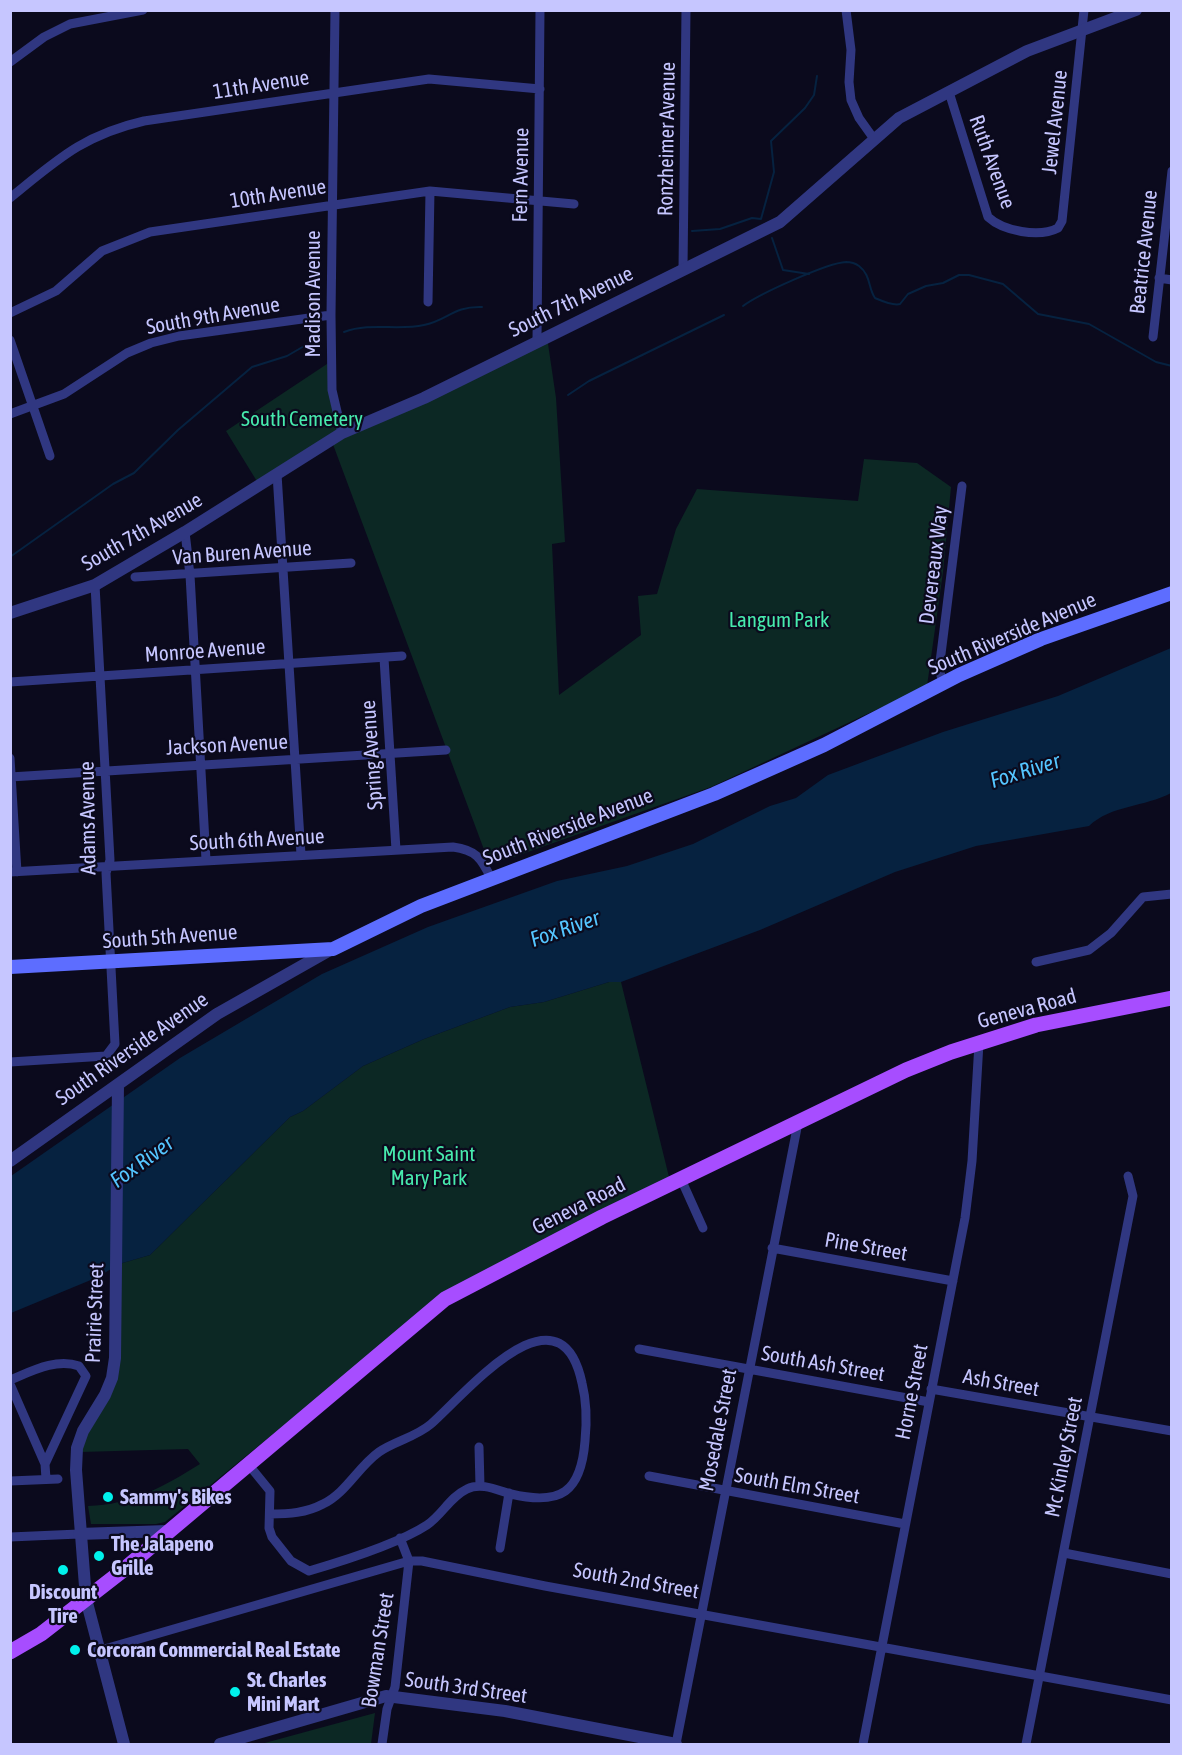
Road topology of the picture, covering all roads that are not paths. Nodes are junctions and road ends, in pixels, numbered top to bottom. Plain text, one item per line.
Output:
1 (143, 10) edge
2 (335, 10) edge
3 (540, 10) edge
4 (686, 10) edge
5 (846, 10) edge
6 (1084, 10) edge
7 (1136, 10) edge
8 (1082, 30) junction
9 (10, 62) edge
10 (540, 89) junction
11 (333, 92) junction
12 (949, 92) junction
13 (874, 139) junction
14 (1172, 171) edge
15 (430, 191) junction
16 (10, 198) edge
17 (539, 201) junction
18 (332, 204) junction
19 (574, 204) dead end
20 (1170, 208) edge
21 (1051, 231) joint
22 (683, 269) junction
23 (1159, 278) junction
24 (1172, 280) edge
25 (428, 302) dead end
26 (10, 313) edge
27 (331, 315) junction
28 (1153, 337) dead end
29 (10, 340) edge
30 (537, 340) junction
31 (33, 406) junction
32 (10, 414) edge
33 (342, 433) junction
34 (50, 456) dead end
35 (277, 474) junction
36 (962, 486) dead end
37 (185, 532) junction
38 (351, 563) dead end
39 (285, 569) junction
40 (190, 575) junction
41 (135, 577) dead end
42 (95, 585) junction
43 (1172, 593) edge
44 (10, 613) edge
45 (402, 657) dead end
46 (384, 658) junction
47 (290, 663) junction
48 (196, 669) junction
49 (101, 676) junction
50 (10, 682) edge
51 (944, 684) junction
52 (446, 750) dead end
53 (390, 753) junction
54 (10, 758) edge
55 (296, 759) junction
56 (201, 765) junction
57 (106, 770) junction
58 (11, 777) edge
59 (396, 850) junction
60 (301, 855) junction
61 (206, 860) junction
62 (108, 866) junction
63 (14, 872) edge
64 (491, 878) junction
65 (1172, 894) edge
66 (333, 949) junction
67 (110, 961) junction
68 (1036, 962) dead end
69 (10, 967) edge
70 (1172, 998) edge
71 (979, 1043) junction
72 (10, 1062) edge
73 (118, 1085) junction
74 (798, 1123) junction
75 (12, 1158) edge
76 (1128, 1176) dead end
77 (681, 1179) junction
78 (703, 1228) dead end
79 (772, 1248) junction
80 (952, 1281) junction
81 (639, 1349) dead end
82 (749, 1369) junction
83 (10, 1380) edge
84 (10, 1384) edge
85 (931, 1389) junction
86 (929, 1402) junction
87 (1089, 1417) junction
88 (1172, 1431) edge
89 (478, 1447) dead end
90 (45, 1464) junction
91 (248, 1464) junction
92 (648, 1476) dead end
93 (46, 1479) junction
94 (58, 1479) dead end
95 (10, 1481) edge
96 (480, 1486) junction
97 (725, 1492) junction
98 (509, 1493) junction
99 (270, 1514) junction
100 (905, 1524) junction
101 (167, 1531) junction
102 (79, 1534) junction
103 (10, 1537) edge
104 (400, 1538) junction
105 (500, 1548) dead end
106 (1064, 1553) junction
107 (409, 1561) junction
108 (1172, 1574) edge
109 (86, 1599) junction
110 (700, 1614) junction
111 (881, 1646) junction
112 (100, 1650) junction
113 (10, 1652) edge
114 (1040, 1675) junction
115 (391, 1697) junction
116 (1172, 1700) edge
117 (244, 1741) edge
118 (124, 1744) edge
119 (220, 1744) edge
120 (382, 1744) edge
121 (676, 1744) edge
122 (863, 1744) edge
123 (1026, 1744) edge

1 - 9 street
2 - 11 street, Madison Avenue
3 - 10 street, Fern Avenue
4 - 22 street, Ronzheimer Avenue
5 - 13 street
6 - 8 street, Jewel Avenue
7 - 8 street, South 7th Avenue
8 - 12 street, South 7th Avenue
8 - 21 street, Jewel Avenue
10 - 11 street, 11th Avenue
10 - 17 street, Fern Avenue
11 - 16 street, 11th Avenue
11 - 18 street, Madison Avenue
12 - 13 street, South 7th Avenue
12 - 21 street, Ruth Avenue
13 - 22 street, South 7th Avenue
14 - 20 street, Beatrice Avenue
15 - 17 street, 10th Avenue
15 - 18 street, 10th Avenue
15 - 25 street
17 - 19 street, 10th Avenue
17 - 30 street, Fern Avenue
18 - 26 street, 10th Avenue
18 - 27 street, Madison Avenue
20 - 23 street, Beatrice Avenue
22 - 30 street, South 7th Avenue
23 - 24 street
23 - 28 street, Beatrice Avenue
27 - 31 street, South 9th Avenue
27 - 33 street, Madison Avenue
29 - 31 street
30 - 33 street, South 7th Avenue
31 - 32 street, South 9th Avenue
31 - 34 street
33 - 35 street, South 7th Avenue
35 - 37 street, South 7th Avenue
35 - 39 street
36 - 51 street, Devereaux Way
37 - 40 street
37 - 42 street, South 7th Avenue
38 - 39 street, Van Buren Avenue
39 - 40 street, Van Buren Avenue
39 - 47 street
40 - 41 street, Van Buren Avenue
40 - 48 street
42 - 44 street, South 7th Avenue
42 - 49 street, Adams Avenue
43 - 51 main road, South Riverside Avenue
45 - 46 street, Monroe Avenue
46 - 47 street, Monroe Avenue
46 - 53 street, Spring Avenue
47 - 48 street, Monroe Avenue
47 - 55 street
48 - 49 street, Monroe Avenue
48 - 56 street
49 - 50 street, Monroe Avenue
49 - 57 street, Adams Avenue
51 - 64 main road, South Riverside Avenue
52 - 53 street, Jackson Avenue
53 - 55 street, Jackson Avenue
53 - 59 street, Spring Avenue
54 - 58 street
55 - 56 street, Jackson Avenue
55 - 60 street
56 - 57 street, Jackson Avenue
56 - 61 street
57 - 58 street, Jackson Avenue
57 - 62 street, Adams Avenue
58 - 63 street
59 - 60 street, South 6th Avenue
59 - 64 street, South 6th Avenue
60 - 61 street, South 6th Avenue
61 - 62 street, South 6th Avenue
62 - 63 street, South 6th Avenue
62 - 67 street, Adams Avenue
64 - 66 main road, South Riverside Avenue
65 - 68 street
66 - 67 main road, South 5th Avenue
66 - 73 street, South Riverside Avenue
67 - 69 main road, South 5th Avenue
67 - 72 street, Adams Avenue
70 - 71 main road, Geneva Road
71 - 74 main road, Geneva Road
71 - 80 street, Horne Street
73 - 75 street, South Riverside Avenue
73 - 102 street, Prairie Street
74 - 77 main road, Geneva Road
74 - 79 street, Mosedale Street
76 - 87 street, Mc Kinley Street
77 - 78 street
77 - 91 main road, Geneva Road
79 - 80 street, Pine Street
79 - 82 street, Mosedale Street
80 - 85 street, Horne Street
81 - 82 street, South Ash Street
82 - 86 street, South Ash Street
82 - 97 street, Mosedale Street
83 - 90 street
84 - 90 street
85 - 86 street, Horne Street
85 - 87 street, Ash Street
86 - 100 street, Horne Street
87 - 88 street, Ash Street
87 - 106 street, Mc Kinley Street
89 - 96 street
90 - 93 street
91 - 99 street
91 - 101 main road, Geneva Road
92 - 97 street, South Elm Street
93 - 94 street
93 - 95 street
96 - 98 street
96 - 104 street
97 - 100 street, South Elm Street
97 - 110 street, Mosedale Street
98 - 99 street
98 - 105 street
99 - 104 street
100 - 111 street, Horne Street
101 - 102 street
101 - 109 main road, Geneva Road
102 - 103 street
102 - 109 street, Prairie Street
104 - 107 street
106 - 108 street
106 - 114 street, Mc Kinley Street
107 - 110 street, South 2nd Street
107 - 112 street, South 2nd Street
107 - 115 street, Bowman Street
109 - 112 street, Prairie Street
109 - 113 main road
110 - 111 street, South 2nd Street
110 - 121 street, Mosedale Street
111 - 114 street, South 2nd Street
111 - 122 street, Horne Street
112 - 118 street, Prairie Street
114 - 116 street, South 2nd Street
114 - 123 street, Mc Kinley Street
115 - 117 street, South 3rd Street
115 - 120 street, Bowman Street
115 - 121 street, South 3rd Street
117 - 119 street, South 3rd Street

